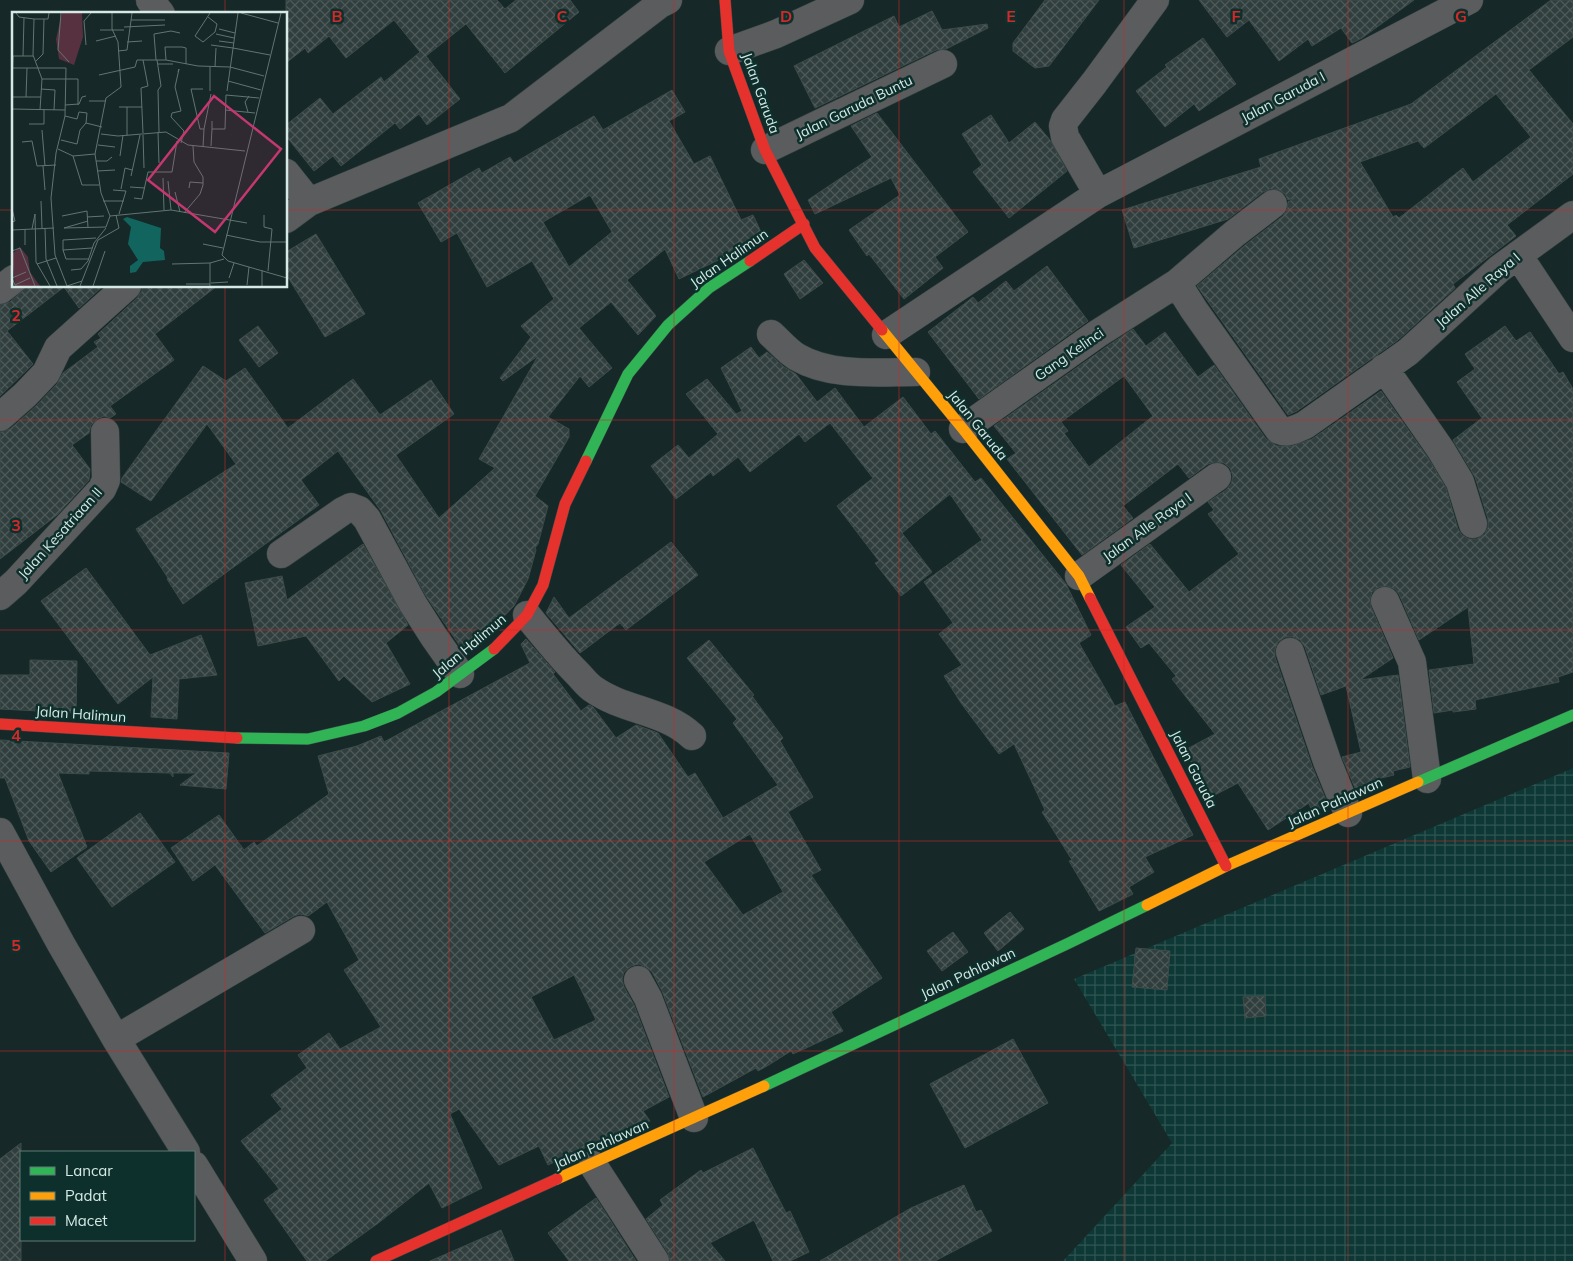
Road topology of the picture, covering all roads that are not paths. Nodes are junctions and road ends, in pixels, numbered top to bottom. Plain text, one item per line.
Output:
1 (150, 0) edge
2 (668, 0) edge
3 (725, 0) edge
4 (850, 0) edge
5 (1155, 0) edge
6 (1469, 0) edge
7 (159, 12) edge
8 (730, 51) junction
9 (943, 64) dead end
10 (765, 150) junction
11 (288, 176) edge
12 (1098, 194) junction
13 (309, 202) junction
14 (1273, 204) dead end
15 (1573, 215) edge
16 (288, 218) edge
17 (804, 224) junction
18 (1518, 254) junction
19 (12, 281) edge
20 (1177, 283) junction
21 (125, 288) edge
22 (0, 290) edge
23 (771, 334) dead end
24 (886, 335) junction
25 (1573, 338) edge
26 (1384, 368) junction
27 (916, 372) junction
28 (0, 417) edge
29 (963, 429) junction
30 (105, 432) dead end
31 (1217, 477) dead end
32 (1473, 524) dead end
33 (281, 554) dead end
34 (1078, 576) junction
35 (0, 596) edge
36 (1385, 601) dead end
37 (527, 615) junction
38 (1290, 652) dead end
39 (460, 674) junction
40 (1573, 715) edge
41 (0, 724) edge
42 (692, 736) dead end
43 (1427, 779) junction
44 (1348, 813) junction
45 (0, 832) edge
46 (1226, 866) junction
47 (301, 930) dead end
48 (638, 980) dead end
49 (116, 1039) junction
50 (694, 1118) junction
51 (185, 1151) edge
52 (593, 1165) junction
53 (195, 1167) edge
54 (253, 1261) edge
55 (376, 1261) edge
56 (654, 1261) edge

1 - 7 street
2 - 13 street
3 - 8 street, Jalan Garuda
4 - 8 street
5 - 12 street
6 - 12 street, Jalan Garuda I
8 - 10 street, Jalan Garuda
9 - 10 street, Jalan Garuda Buntu
10 - 17 street, Jalan Garuda
11 - 13 street
12 - 24 street, Jalan Garuda I
13 - 16 street
14 - 20 street, Gang Kelinci
15 - 18 street, Jalan Alle Raya I
17 - 24 street, Jalan Garuda
17 - 37 street, Jalan Halimun
18 - 25 street
18 - 26 street, Jalan Alle Raya I
19 - 22 street
20 - 26 street, Jalan Alle Raya I
20 - 29 street, Gang Kelinci
21 - 28 street
23 - 27 street
24 - 27 street, Jalan Garuda
26 - 32 street
27 - 29 street, Jalan Garuda
29 - 34 street, Jalan Garuda
30 - 35 street, Jalan Kesatriaan II
31 - 34 street, Jalan Alle Raya I
33 - 39 street
34 - 46 street, Jalan Garuda
36 - 43 street
37 - 39 street, Jalan Halimun
37 - 42 street
38 - 44 street
39 - 41 street, Jalan Halimun
40 - 43 street, Jalan Pahlawan
43 - 44 street, Jalan Pahlawan
44 - 46 street, Jalan Pahlawan
45 - 49 street
46 - 50 street, Jalan Pahlawan
47 - 49 street
48 - 50 street
49 - 51 street
50 - 52 street, Jalan Pahlawan
52 - 55 street, Jalan Pahlawan
52 - 56 street
53 - 54 street

